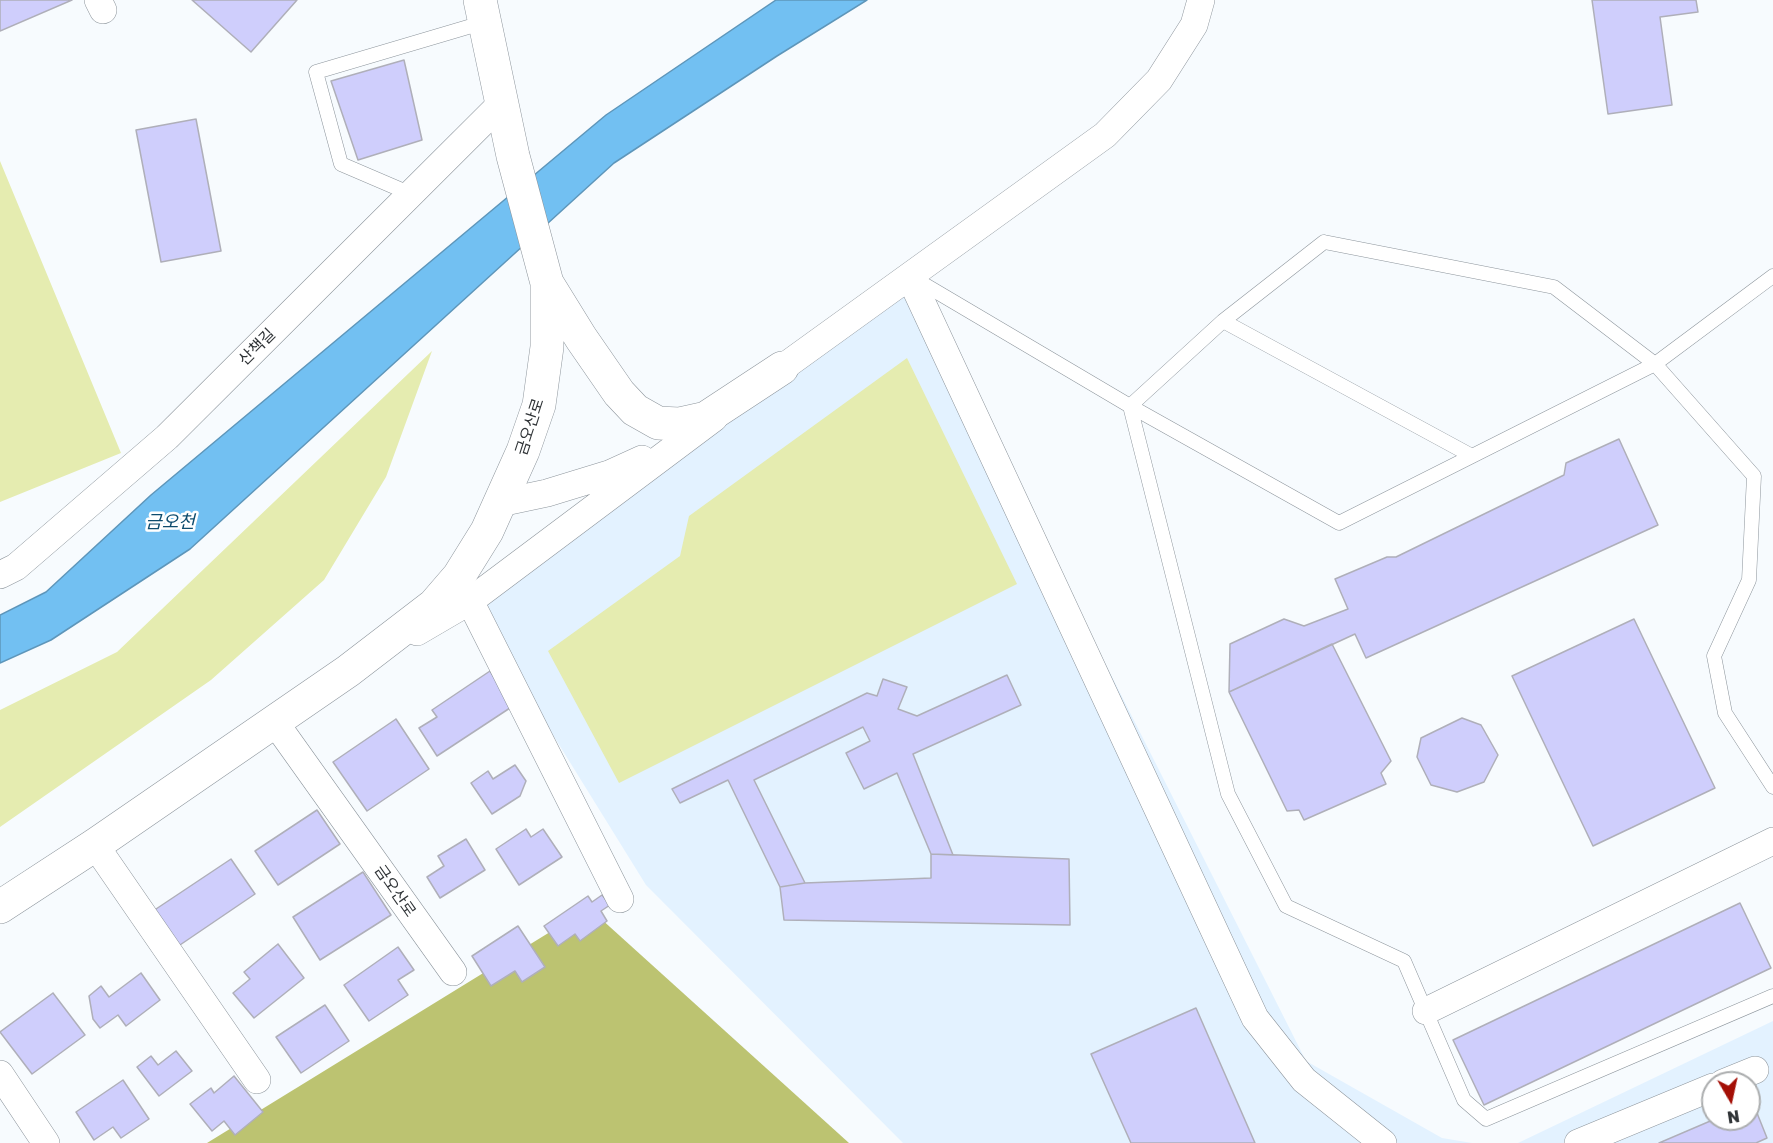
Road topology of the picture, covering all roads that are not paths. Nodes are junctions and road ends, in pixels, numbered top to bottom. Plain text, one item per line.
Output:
1 (1201, 0) edge
2 (483, 11) edge
3 (501, 104) junction
4 (411, 194) junction
5 (1773, 276) edge
6 (910, 277) junction
7 (547, 283) junction
8 (1223, 321) junction
9 (1654, 363) junction
10 (782, 368) junction
11 (1130, 406) junction
12 (705, 425) junction
13 (1472, 456) junction
14 (500, 503) junction
15 (0, 575) edge
16 (470, 601) junction
17 (348, 671) junction
18 (274, 722) junction
19 (1773, 787) edge
20 (1773, 841) edge
21 (95, 845) junction
22 (620, 899) dead end
23 (0, 907) edge
24 (453, 972) dead end
25 (1773, 996) edge
26 (1426, 1011) junction
27 (0, 1074) edge
28 (257, 1080) dead end
29 (1701, 1092) edge
30 (46, 1143) edge
31 (1383, 1143) edge
32 (1578, 1143) edge

1 - 6 street
2 - 3 street, 금오산로
2 - 4 lane
3 - 4 street, 산책길
3 - 7 street, 금오산로
4 - 15 street, 산책길
5 - 9 lane
6 - 10 street
6 - 11 lane
6 - 31 street
7 - 10 street
7 - 14 street, 금오산로
8 - 9 lane
8 - 11 lane
8 - 13 lane
9 - 13 lane
9 - 19 lane
10 - 12 street
11 - 13 lane
11 - 26 lane
12 - 14 street
12 - 16 street
14 - 17 street, 금오산로
16 - 17 street
16 - 22 street
17 - 18 street, 금오산로
18 - 21 street, 금오산로
18 - 24 street, 금오산로
20 - 26 street
21 - 23 street, 금오산로
21 - 28 street
25 - 26 lane
27 - 30 street
29 - 32 street

